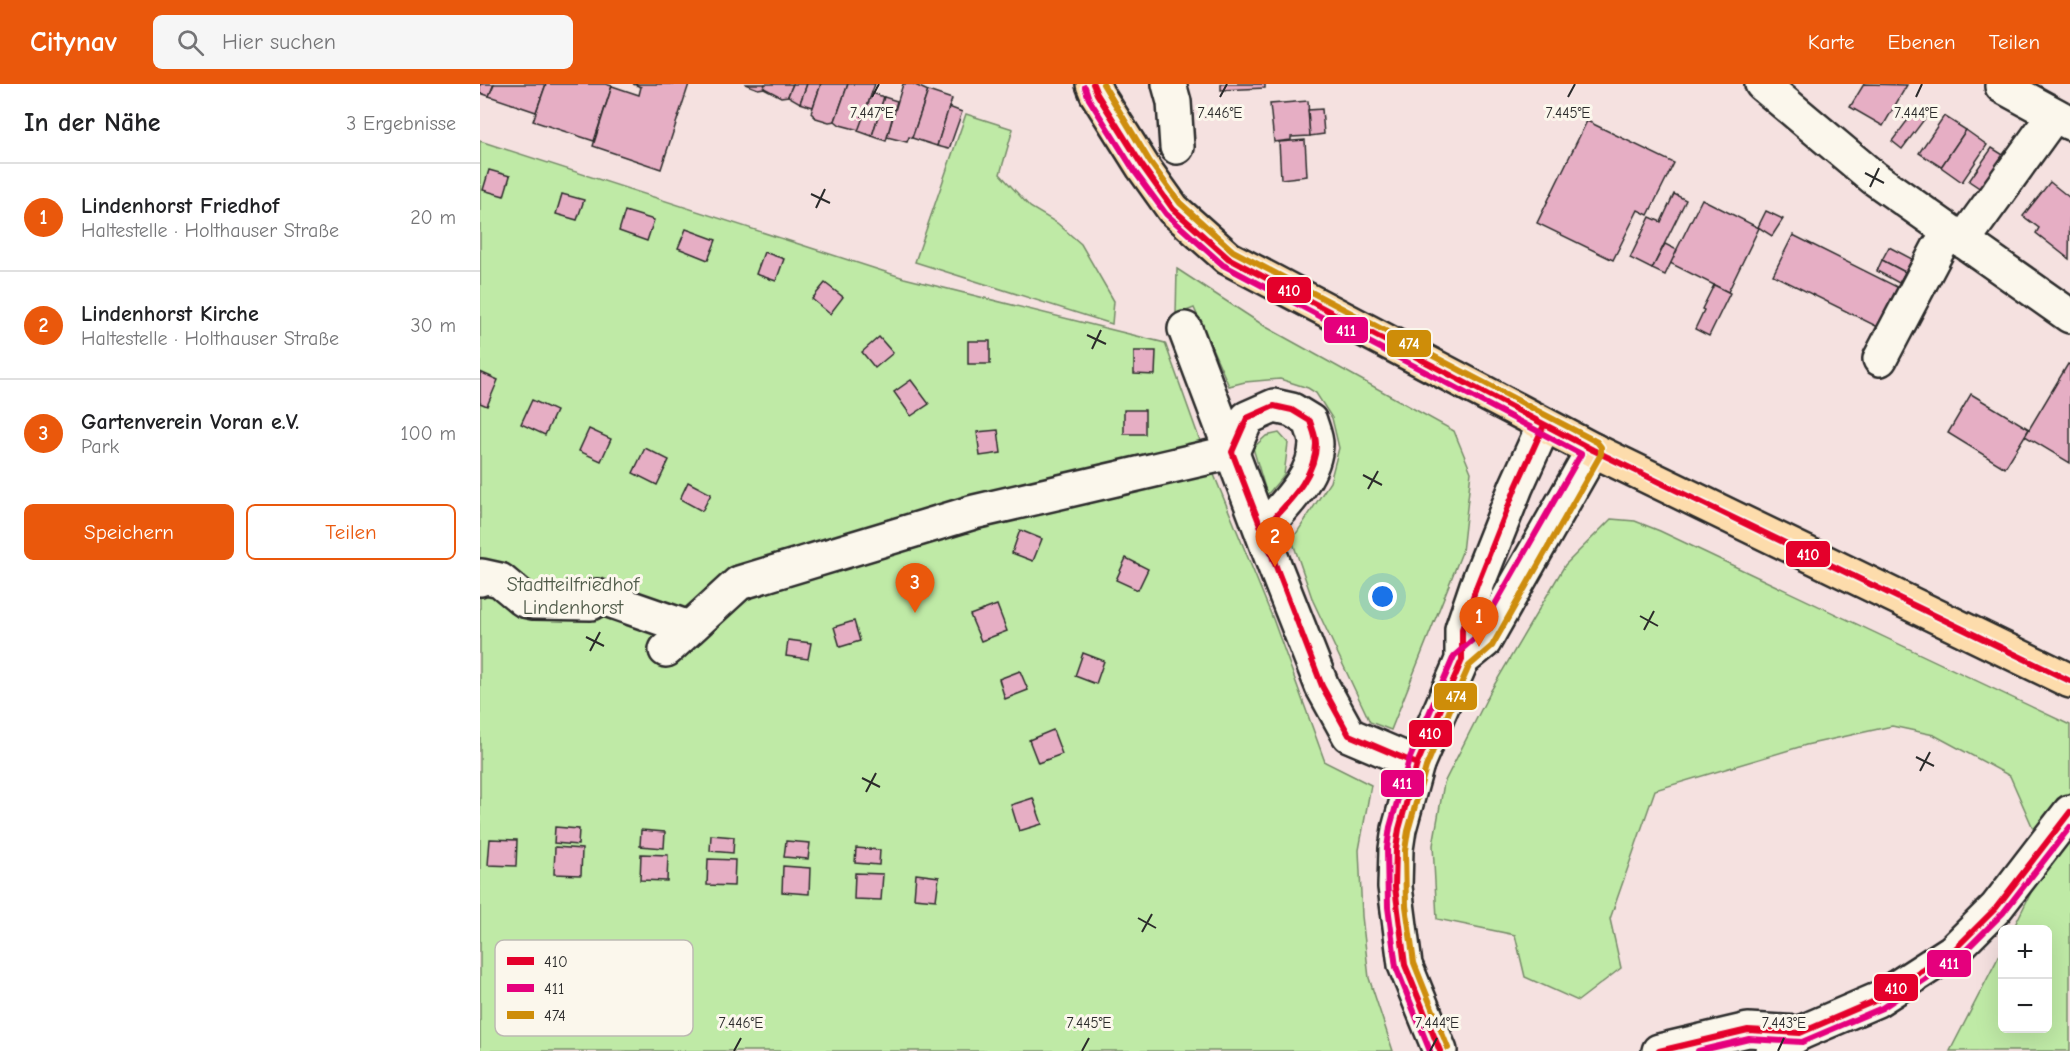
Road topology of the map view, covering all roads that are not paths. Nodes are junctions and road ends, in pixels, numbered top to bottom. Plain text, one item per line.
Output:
1 (1094, 84) edge
2 (1169, 84) edge
3 (1762, 84) edge
4 (2002, 86) dead end
5 (2062, 119) edge
6 (1178, 147) dead end
7 (1957, 236) junction
8 (2070, 316) edge
9 (1185, 328) dead end
10 (1880, 359) dead end
11 (1544, 425) junction
12 (1593, 450) junction
13 (1232, 452) junction
14 (1262, 531) junction
15 (480, 579) edge
16 (689, 628) junction
17 (666, 650) dead end
18 (1462, 660) junction
19 (2069, 681) edge
20 (1417, 764) junction
21 (2070, 812) edge
22 (1800, 1033) junction
23 (1440, 1051) edge
24 (1659, 1051) edge
25 (1773, 1051) edge

1 - 11 main road
2 - 6 street
3 - 7 street
4 - 5 street
5 - 7 street
7 - 8 street
7 - 10 street
9 - 13 street
11 - 12 main road
11 - 18 street
12 - 18 street
12 - 19 main road
13 - 14 street
13 - 14 street
13 - 16 street
14 - 20 street
15 - 16 street
16 - 17 street
18 - 20 street
20 - 23 street
21 - 22 street
22 - 24 street
22 - 25 street

